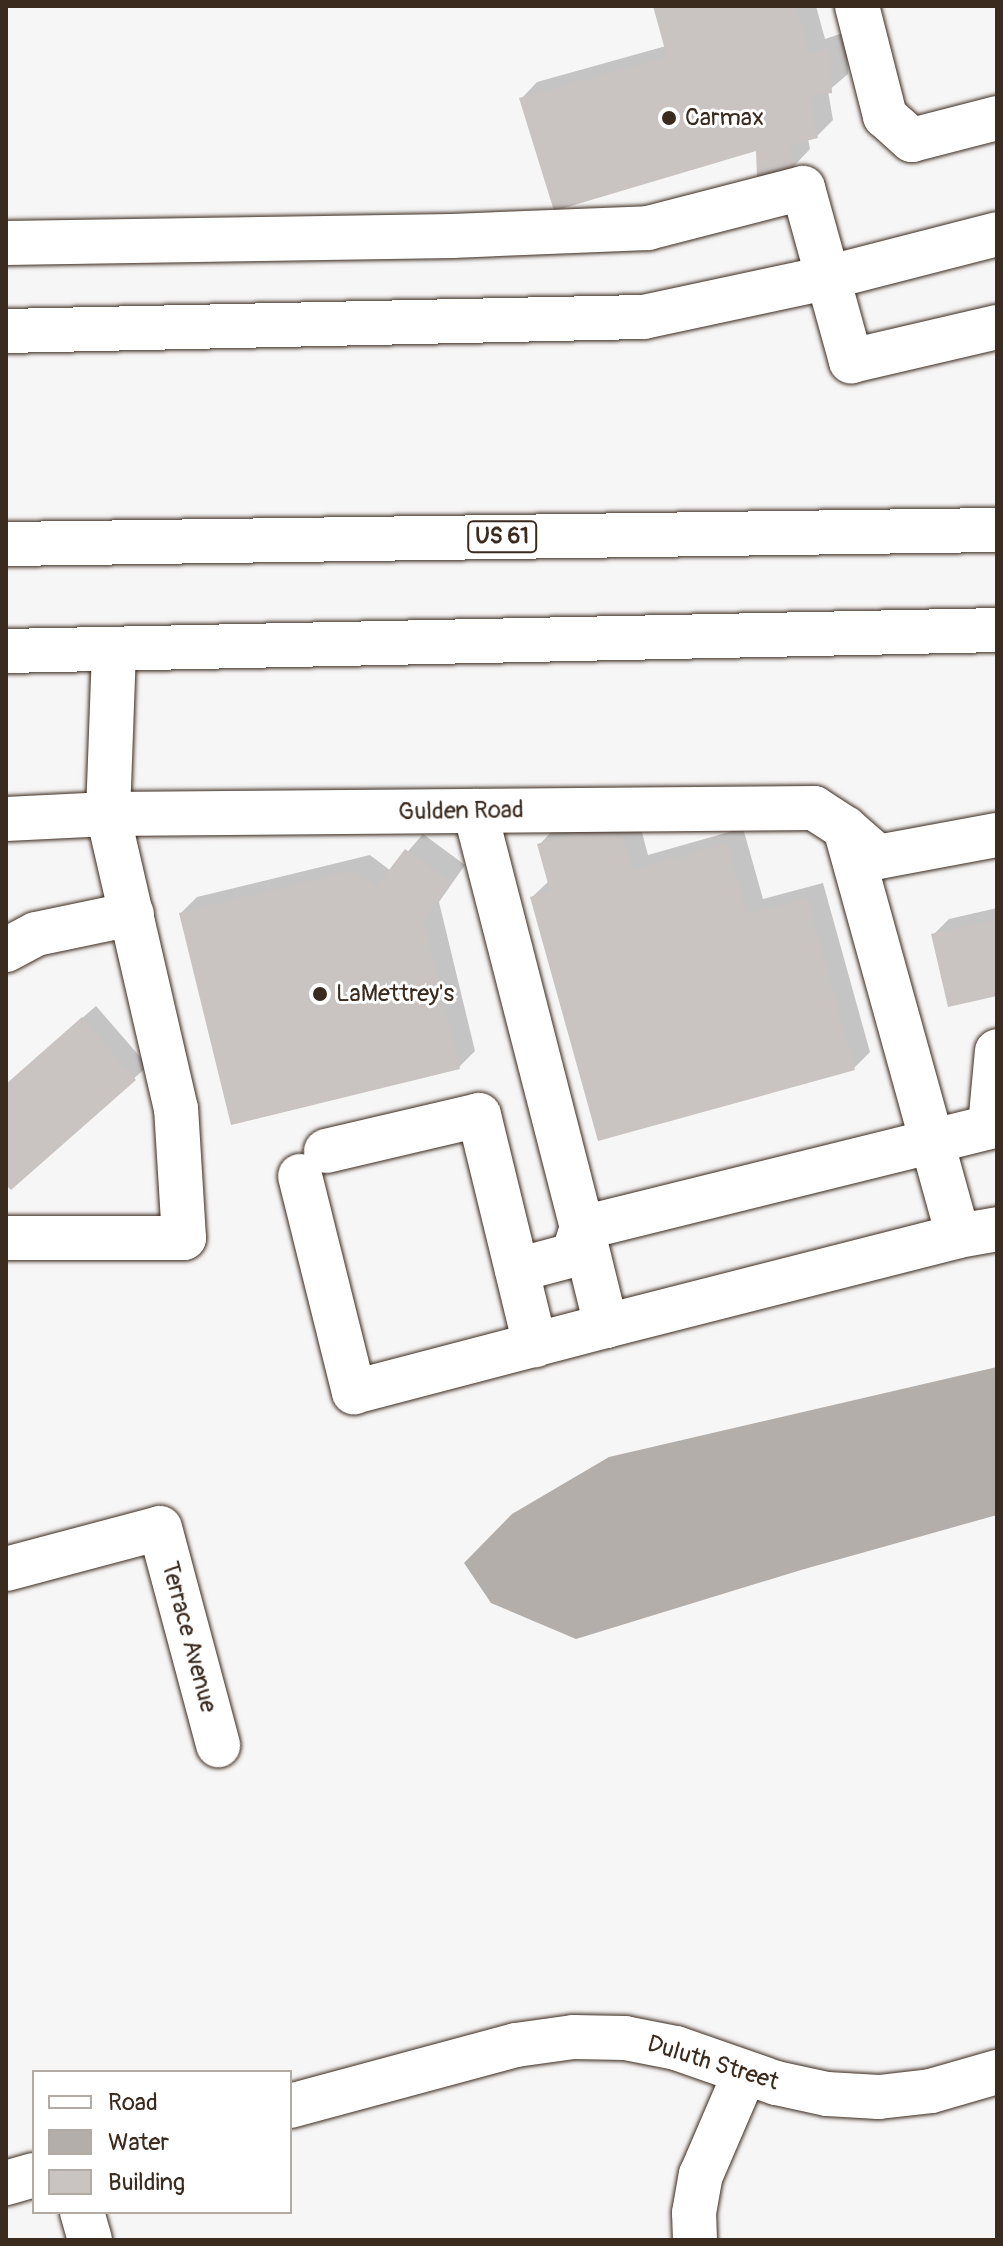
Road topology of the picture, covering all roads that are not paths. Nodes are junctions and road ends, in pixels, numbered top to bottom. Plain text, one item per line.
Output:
1 (857, 6) edge
2 (997, 118) edge
3 (997, 234) edge
4 (6, 243) edge
5 (830, 277) junction
6 (997, 327) edge
7 (6, 331) edge
8 (997, 530) edge
9 (6, 544) edge
10 (997, 630) edge
11 (114, 649) junction
12 (6, 651) edge
13 (475, 811) junction
14 (108, 814) junction
15 (830, 818) junction
16 (6, 819) edge
17 (997, 835) edge
18 (132, 914) junction
19 (6, 950) edge
20 (997, 1051) edge
21 (993, 1126) edge
22 (933, 1140) junction
23 (582, 1228) junction
24 (978, 1233) edge
25 (6, 1238) edge
26 (517, 1270) junction
27 (606, 1326) junction
28 (535, 1345) junction
29 (6, 1569) edge
30 (218, 1745) dead end
31 (997, 2072) edge
32 (745, 2073) junction
33 (292, 2105) edge
34 (32, 2176) edge
35 (6, 2183) edge
36 (83, 2214) edge
37 (90, 2240) edge
38 (695, 2240) edge

1 - 2 street
3 - 5 street
4 - 5 street
5 - 6 street
5 - 7 street
8 - 9 street, US 61
10 - 11 street
11 - 12 street
11 - 14 street
13 - 14 street, Gulden Road
13 - 15 street, Gulden Road
13 - 23 street
14 - 16 street, Gulden Road
14 - 18 street
15 - 17 street
15 - 22 street
18 - 19 street
18 - 25 street
20 - 21 street
21 - 22 street
22 - 23 street
22 - 24 street
23 - 26 street
23 - 27 street
24 - 27 street
26 - 28 street
26 - 28 street
27 - 28 street
29 - 30 street, Terrace Avenue
31 - 32 street, Duluth Street
32 - 33 street, Duluth Street
32 - 38 street
34 - 35 street
36 - 37 street

